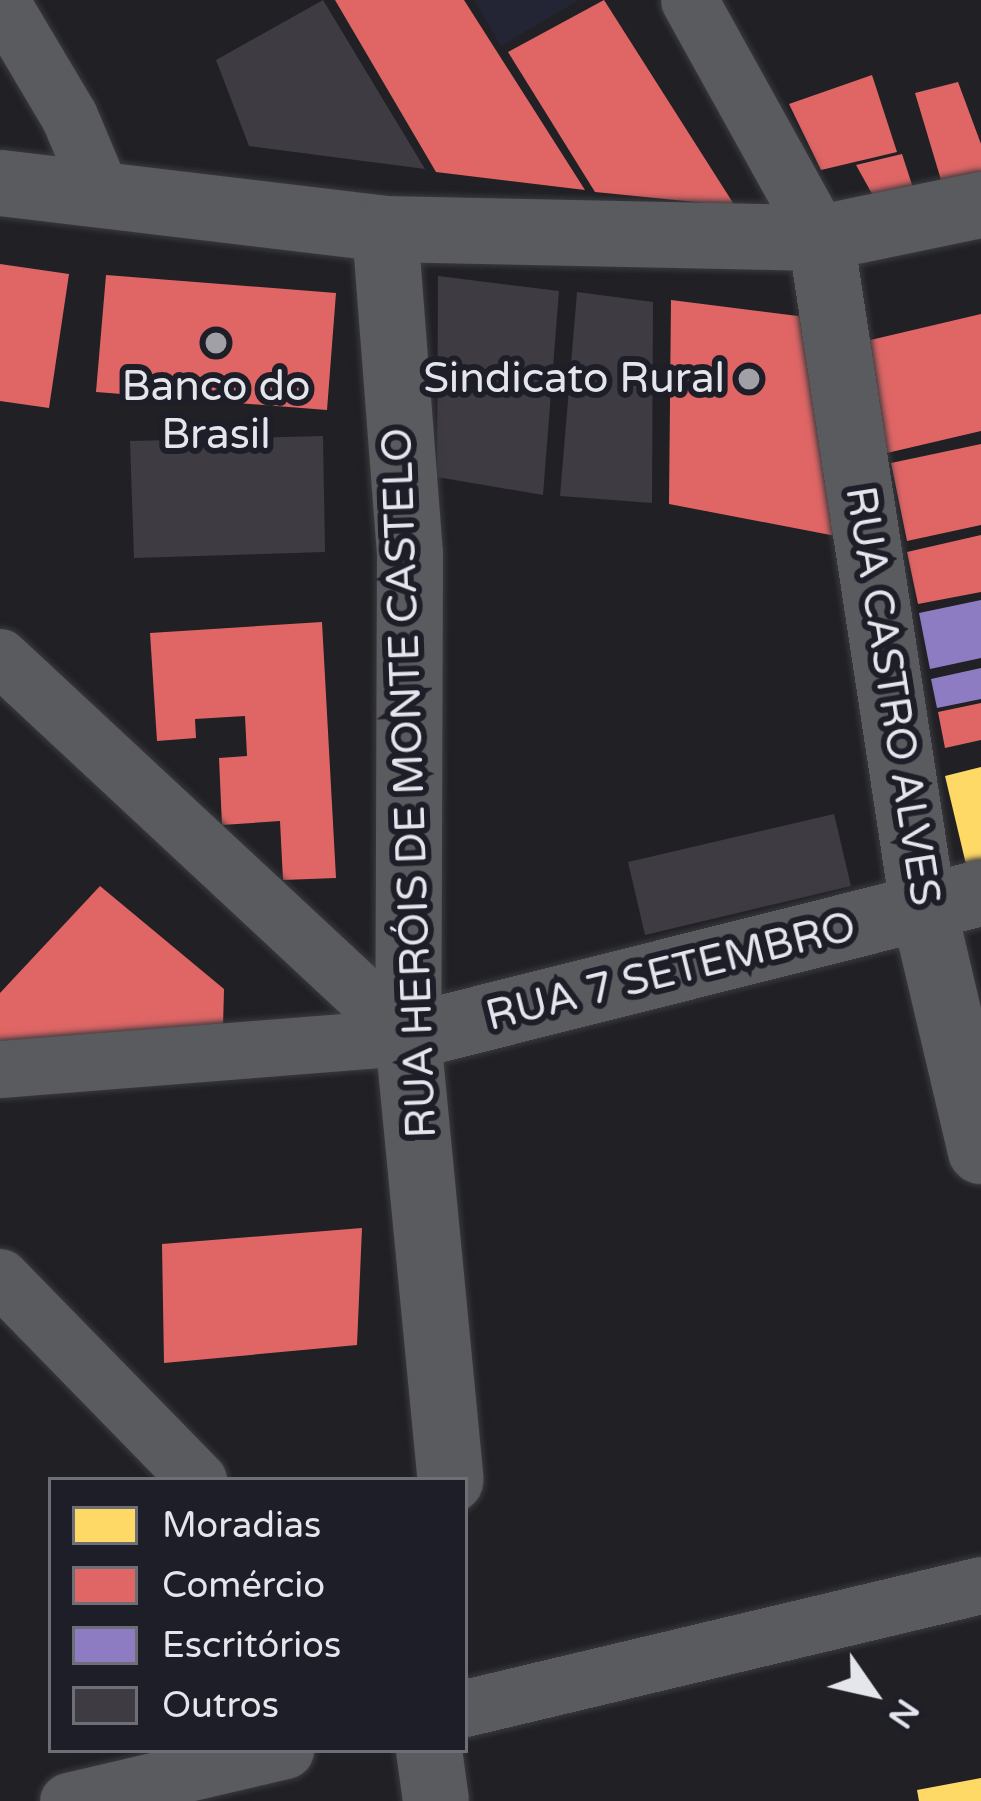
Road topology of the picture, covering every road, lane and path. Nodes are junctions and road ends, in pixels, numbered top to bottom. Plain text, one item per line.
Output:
1 (0, 0) edge
2 (688, 0) edge
3 (0, 183) edge
4 (101, 193) junction
5 (981, 205) edge
6 (385, 229) junction
7 (821, 238) junction
8 (0, 658) edge
9 (952, 900) edge
10 (408, 1037) junction
11 (971, 1063) edge
12 (0, 1069) edge
13 (981, 1151) edge
14 (0, 1277) edge
15 (195, 1477) edge
16 (451, 1477) edge
17 (981, 1585) edge
18 (468, 1707) edge
19 (272, 1753) edge
20 (429, 1753) edge
21 (68, 1801) edge
22 (436, 1801) edge

1 - 4 street
2 - 7 street
3 - 4 main road
4 - 6 main road
5 - 7 main road
6 - 7 main road
6 - 10 main road, RUA HERÓIS DE MONTE CASTELO
7 - 9 main road, RUA CASTRO ALVES
8 - 10 street
9 - 10 main road, RUA 7 SETEMBRO
9 - 11 main road, RUA CASTRO ALVES
10 - 12 street, RUA 7 SETEMBRO
10 - 16 main road, RUA HERÓIS DE MONTE CASTELO
11 - 13 main road, RUA CASTRO ALVES
14 - 15 street
17 - 18 street
19 - 21 street
20 - 22 main road

